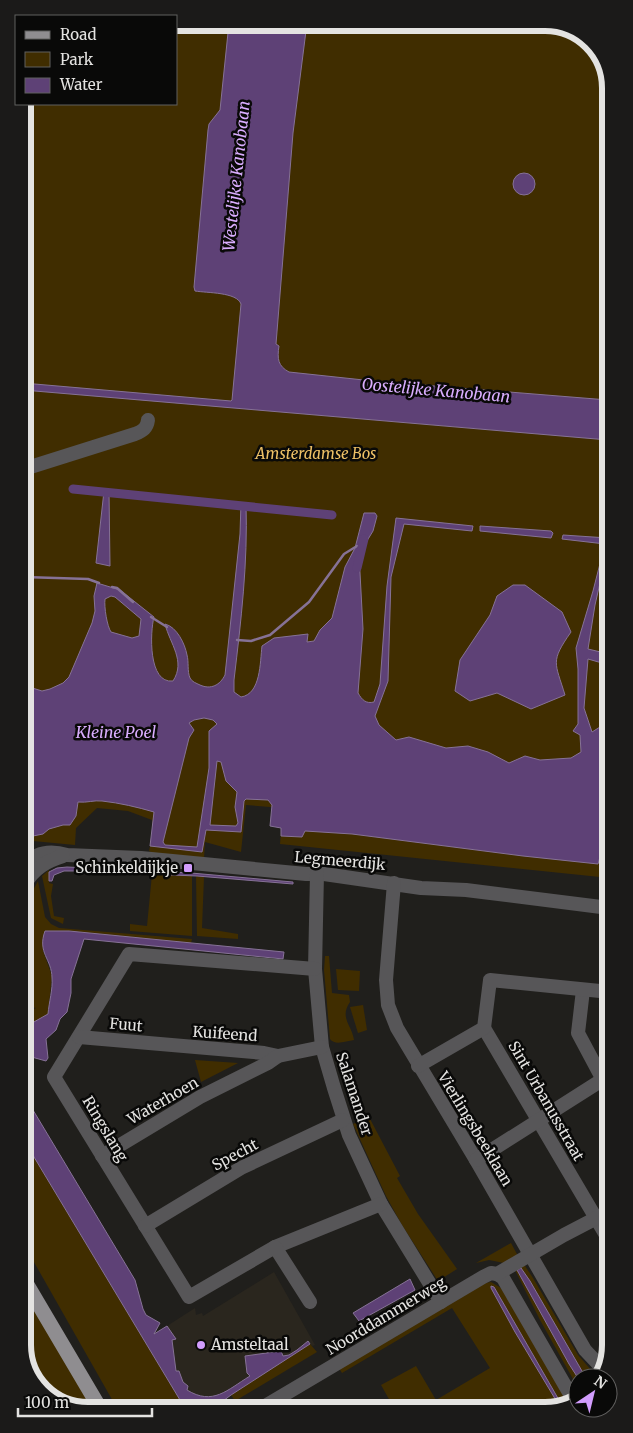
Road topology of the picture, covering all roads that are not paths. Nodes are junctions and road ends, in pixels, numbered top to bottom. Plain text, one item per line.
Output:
1 (148, 420) dead end
2 (31, 467) edge
3 (67, 854) junction
4 (31, 859) edge
5 (317, 874) junction
6 (31, 875) edge
7 (394, 883) junction
8 (602, 907) edge
9 (315, 969) junction
10 (583, 990) junction
11 (602, 991) edge
12 (484, 1028) junction
13 (79, 1037) junction
14 (170, 1045) joint
15 (322, 1047) junction
16 (278, 1056) junction
17 (418, 1066) junction
18 (602, 1080) joint
19 (216, 1090) joint
20 (343, 1120) junction
21 (537, 1120) junction
22 (102, 1156) junction
23 (476, 1160) junction
24 (381, 1204) junction
25 (602, 1215) edge
26 (596, 1218) junction
27 (145, 1226) junction
28 (602, 1228) edge
29 (275, 1247) junction
30 (530, 1255) junction
31 (500, 1276) junction
32 (31, 1291) edge
33 (310, 1302) dead end
34 (440, 1302) junction
35 (598, 1364) edge
36 (568, 1391) edge
37 (96, 1402) edge
38 (272, 1402) edge

1 - 2 street
3 - 4 street, Legmeerdijk
3 - 5 street, Legmeerdijk
3 - 6 street, Legmeerdijk
5 - 7 street, Legmeerdijk
5 - 9 street, Salamander
7 - 8 street, Legmeerdijk
7 - 17 street, Vierlingsbeeklaan
9 - 13 street, Ringslang
9 - 15 street, Salamander
10 - 11 street
10 - 12 street
10 - 18 street
12 - 17 street
12 - 21 street, Sint Urbanusstraat
13 - 14 street, Fuut
13 - 22 street, Ringslang
14 - 16 street, Kuifeend
15 - 16 street, Kuifeend
15 - 20 street, Salamander
16 - 19 street, Kuifeend
17 - 23 street, Vierlingsbeeklaan
18 - 21 street
19 - 22 street, Waterhoen
20 - 24 street, Salamander
20 - 27 street, Specht
21 - 23 street
21 - 26 street, Sint Urbanusstraat
22 - 27 street, Ringslang
23 - 30 street, Vierlingsbeeklaan
24 - 29 street, Ringslang
24 - 34 street, Salamander
25 - 26 street, Noorddammerweg
26 - 28 street, Sint Urbanusstraat
26 - 30 street, Noorddammerweg
27 - 29 street, Ringslang
29 - 33 street
30 - 31 street, Noorddammerweg
30 - 35 street, Vierlingsbeeklaan
31 - 34 street, Noorddammerweg
31 - 36 street
32 - 37 main road
34 - 38 street, Noorddammerweg

